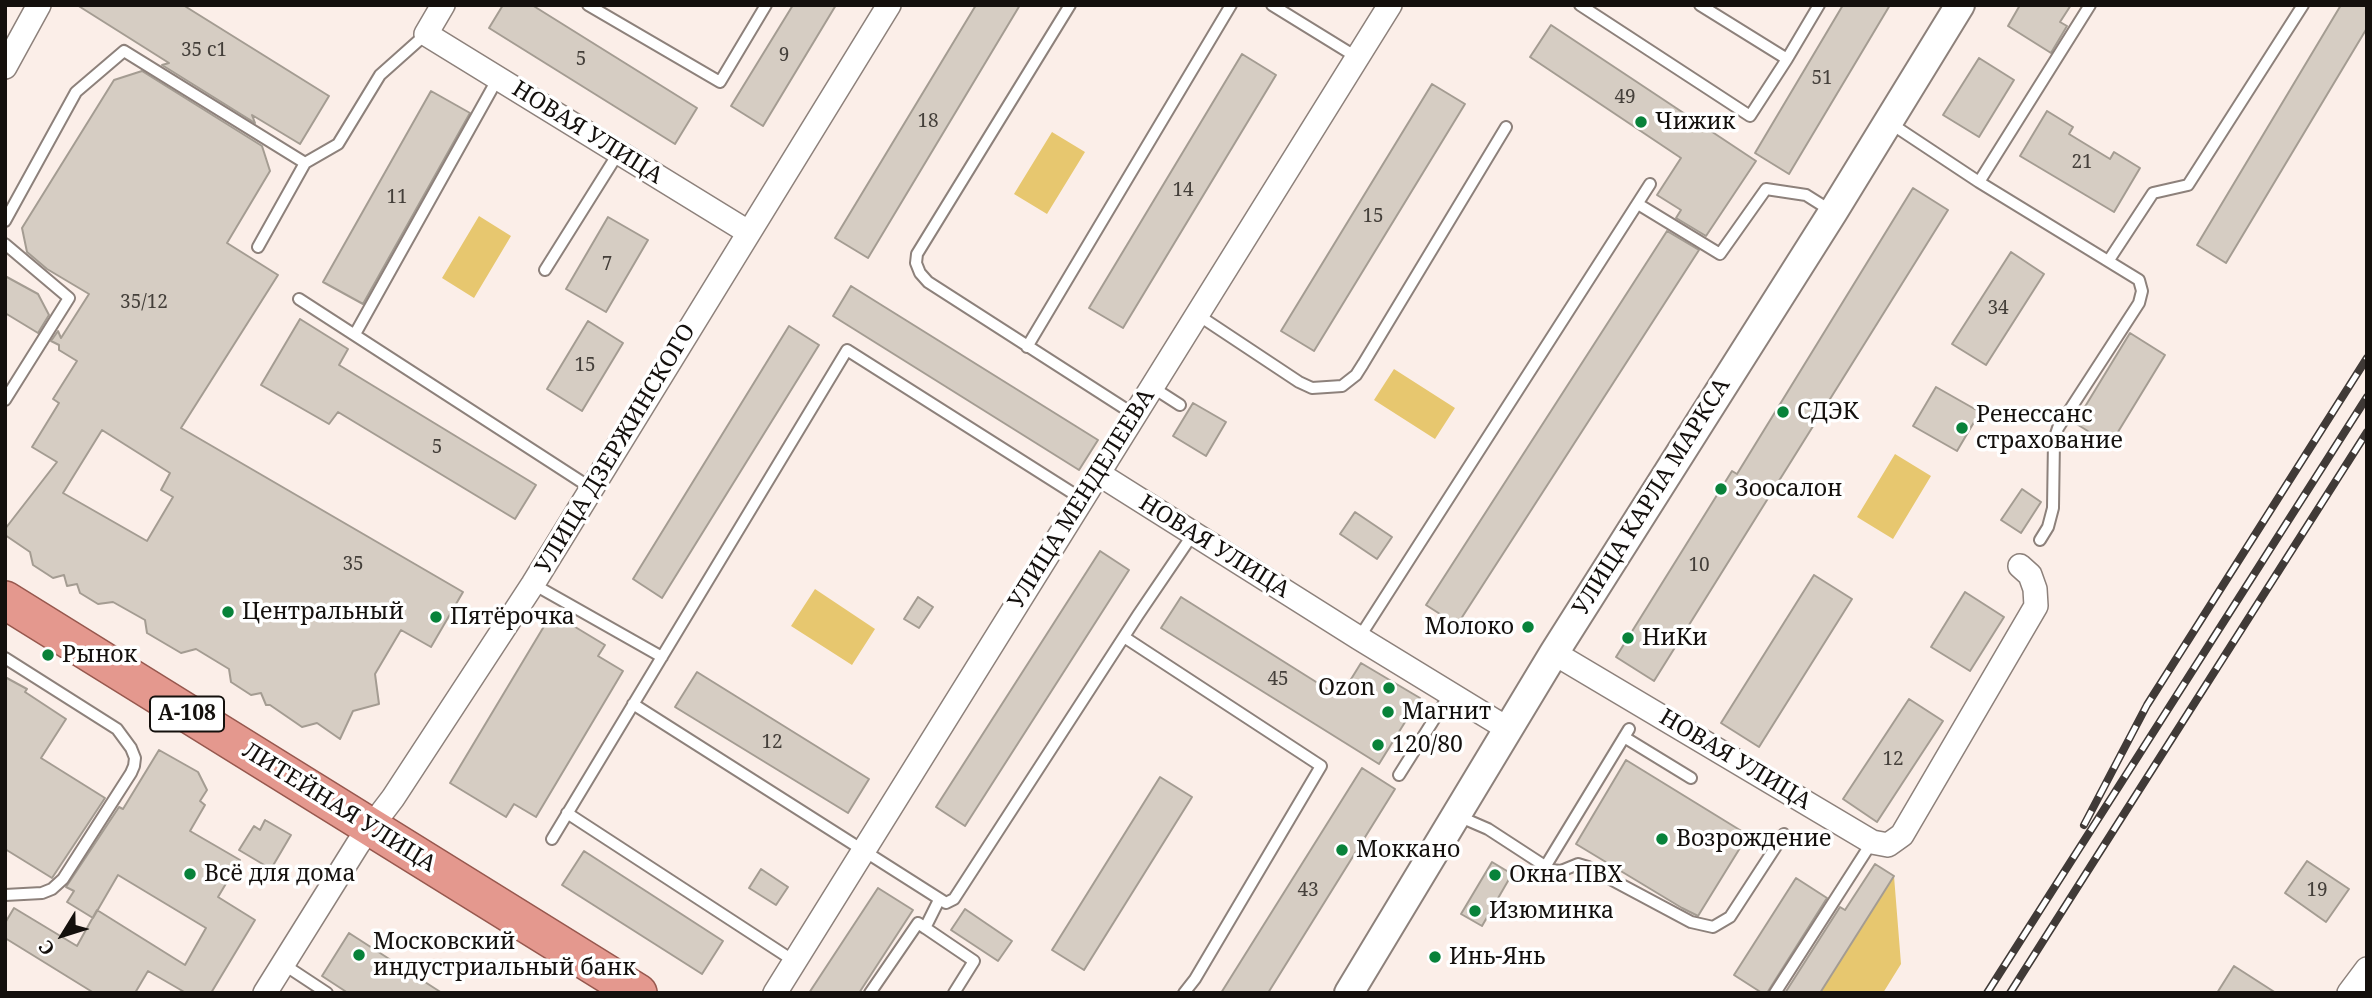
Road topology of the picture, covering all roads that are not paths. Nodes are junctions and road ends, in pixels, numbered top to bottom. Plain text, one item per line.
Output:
1 (39, 5) edge
2 (443, 5) edge
3 (588, 5) edge
4 (766, 5) edge
5 (889, 5) edge
6 (1070, 5) edge
7 (1231, 5) edge
8 (1272, 5) edge
9 (1390, 5) edge
10 (1580, 5) edge
11 (1700, 5) edge
12 (1819, 5) edge
13 (1959, 5) edge
14 (2091, 5) edge
15 (2303, 5) edge
16 (426, 34) junction
17 (1359, 58) junction
18 (1787, 59) junction
19 (5, 67) edge
20 (498, 78) junction
21 (1888, 122) junction
22 (1506, 127) dead end
23 (619, 152) junction
24 (305, 163) junction
25 (1979, 182) junction
26 (1650, 184) dead end
27 (1638, 204) junction
28 (1833, 212) junction
29 (5, 221) edge
30 (748, 232) junction
31 (5, 244) edge
32 (258, 247) dead end
33 (2109, 260) junction
34 (545, 270) dead end
35 (299, 299) dead end
36 (1198, 315) junction
37 (355, 334) junction
38 (1027, 346) junction
39 (1152, 387) junction
40 (6, 403) edge
41 (1180, 405) dead end
42 (1135, 415) junction
43 (1099, 474) junction
44 (591, 488) junction
45 (1082, 499) junction
46 (1194, 534) junction
47 (2040, 540) dead end
48 (2020, 566) dead end
49 (533, 584) junction
50 (5, 600) edge
51 (1124, 637) junction
52 (1359, 638) junction
53 (1554, 653) junction
54 (662, 657) junction
55 (5, 658) edge
56 (1450, 694) junction
57 (633, 704) junction
58 (1508, 729) junction
59 (1399, 775) dead end
60 (1691, 778) dead end
61 (567, 813) junction
62 (1456, 815) junction
63 (370, 827) junction
64 (1784, 834) dead end
65 (552, 839) dead end
66 (1872, 842) junction
67 (863, 850) junction
68 (1545, 867) junction
69 (5, 895) edge
70 (939, 900) junction
71 (925, 928) junction
72 (794, 961) junction
73 (283, 964) junction
74 (2367, 969) edge
75 (265, 993) edge
76 (327, 993) edge
77 (638, 993) edge
78 (775, 993) edge
79 (870, 993) edge
80 (954, 993) edge
81 (1184, 993) edge
82 (1349, 993) edge
83 (1775, 993) edge
84 (2349, 993) edge

1 - 19 street
2 - 16 street
3 - 4 lane
5 - 30 street, УЛИЦА ДЗЕРЖИНСКОГО
6 - 38 lane
7 - 38 lane
8 - 17 lane
9 - 17 street, УЛИЦА МЕНДЕЛЕЕВА
10 - 18 lane
11 - 18 lane
12 - 18 lane
13 - 21 street, УЛИЦА КАРЛА МАРКСА
14 - 25 lane
15 - 33 lane
16 - 20 street, НОВАЯ УЛИЦА
16 - 24 lane
17 - 36 street, УЛИЦА МЕНДЕЛЕЕВА
20 - 23 street, НОВАЯ УЛИЦА
20 - 37 lane
21 - 25 lane
21 - 28 street, УЛИЦА КАРЛА МАРКСА
22 - 36 lane
23 - 30 street, НОВАЯ УЛИЦА
23 - 34 lane
24 - 29 lane
24 - 32 lane
25 - 33 lane
26 - 27 lane
27 - 28 lane
27 - 52 lane
28 - 53 street, УЛИЦА КАРЛА МАРКСА
30 - 44 street, УЛИЦА ДЗЕРЖИНСКОГО
31 - 40 lane
33 - 47 lane
35 - 37 lane
36 - 39 street, УЛИЦА МЕНДЕЛЕЕВА
37 - 44 lane
38 - 42 lane
39 - 41 lane
39 - 42 street, УЛИЦА МЕНДЕЛЕЕВА
42 - 43 street, УЛИЦА МЕНДЕЛЕЕВА
43 - 45 street, УЛИЦА МЕНДЕЛЕЕВА
43 - 46 street, НОВАЯ УЛИЦА
44 - 49 street, УЛИЦА ДЗЕРЖИНСКОГО
45 - 54 lane
45 - 67 street, УЛИЦА МЕНДЕЛЕЕВА
46 - 51 lane
46 - 52 street, НОВАЯ УЛИЦА
48 - 66 street
49 - 54 lane
49 - 63 street, УЛИЦА ДЗЕРЖИНСКОГО
50 - 63 highway, ЛИТЕЙНАЯ УЛИЦА / А-108
51 - 70 lane
51 - 81 lane
52 - 56 street, НОВАЯ УЛИЦА
53 - 58 street, УЛИЦА КАРЛА МАРКСА
53 - 66 street, НОВАЯ УЛИЦА
54 - 57 lane
55 - 69 lane
56 - 58 street, НОВАЯ УЛИЦА
56 - 59 lane
57 - 61 lane
57 - 67 lane
58 - 62 street, УЛИЦА КАРЛА МАРКСА
60 - 68 lane
61 - 65 lane
61 - 72 lane
62 - 68 lane
62 - 82 street, УЛИЦА КАРЛА МАРКСА
63 - 73 street, УЛИЦА ДЗЕРЖИНСКОГО
63 - 77 highway, ЛИТЕЙНАЯ УЛИЦА / А-108
64 - 68 lane
66 - 83 lane
67 - 70 lane
67 - 72 street, УЛИЦА МЕНДЕЛЕЕВА
70 - 71 lane
71 - 79 lane
71 - 80 lane
72 - 78 street, УЛИЦА МЕНДЕЛЕЕВА
73 - 75 street, УЛИЦА ДЗЕРЖИНСКОГО
73 - 76 lane
74 - 84 street

